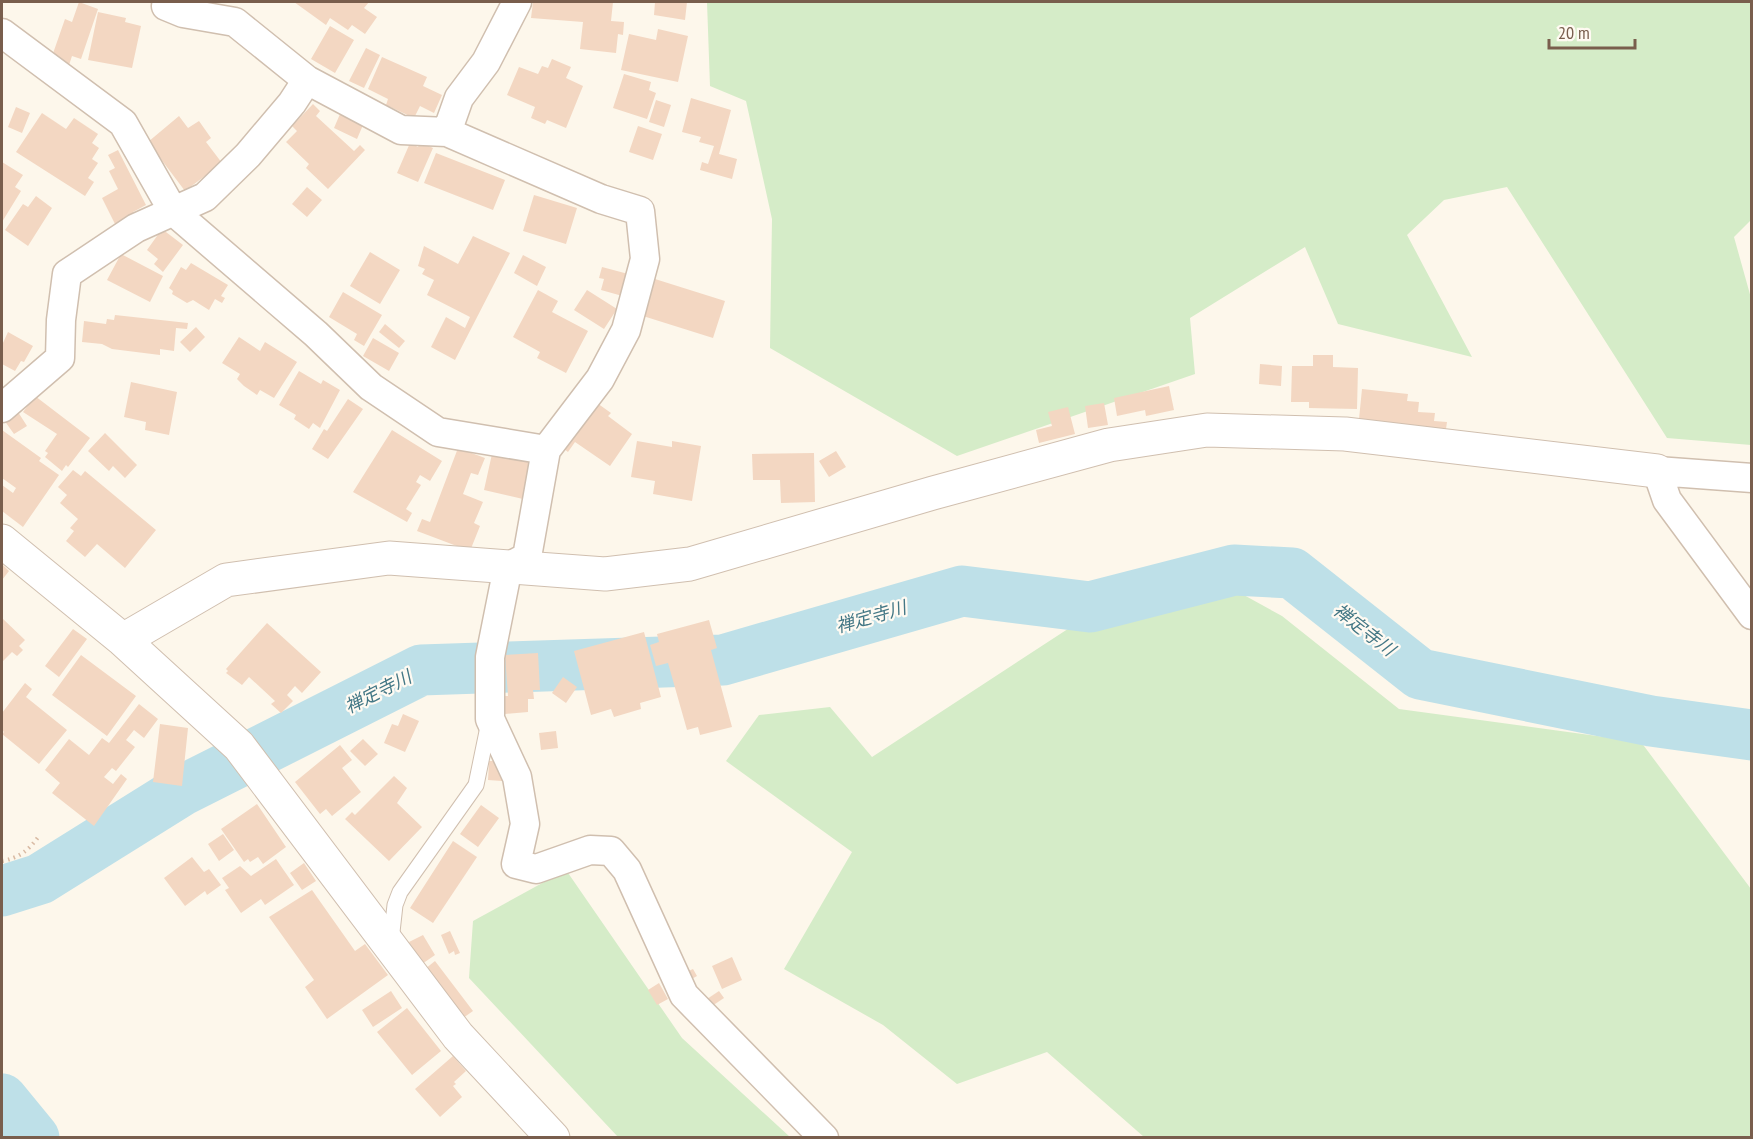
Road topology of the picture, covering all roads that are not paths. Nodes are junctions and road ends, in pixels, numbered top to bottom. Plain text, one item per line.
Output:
1 (517, 2) edge
2 (166, 6) dead end
3 (2, 33) edge
4 (307, 80) junction
5 (447, 132) junction
6 (173, 211) junction
7 (2, 408) edge
8 (546, 450) junction
9 (1657, 471) junction
10 (1752, 478) edge
11 (2, 541) edge
12 (508, 567) junction
13 (1752, 615) edge
14 (123, 640) junction
15 (489, 719) junction
16 (390, 946) junction
17 (553, 1137) edge
18 (824, 1137) edge

1 - 5 street
2 - 4 street
3 - 6 street
4 - 5 street
4 - 6 street
5 - 8 street
6 - 7 street
6 - 8 street
8 - 12 street
9 - 10 street
9 - 12 street
9 - 13 street
11 - 14 street
12 - 14 street
12 - 15 street
14 - 16 street
15 - 16 lane
15 - 18 street
16 - 17 street

